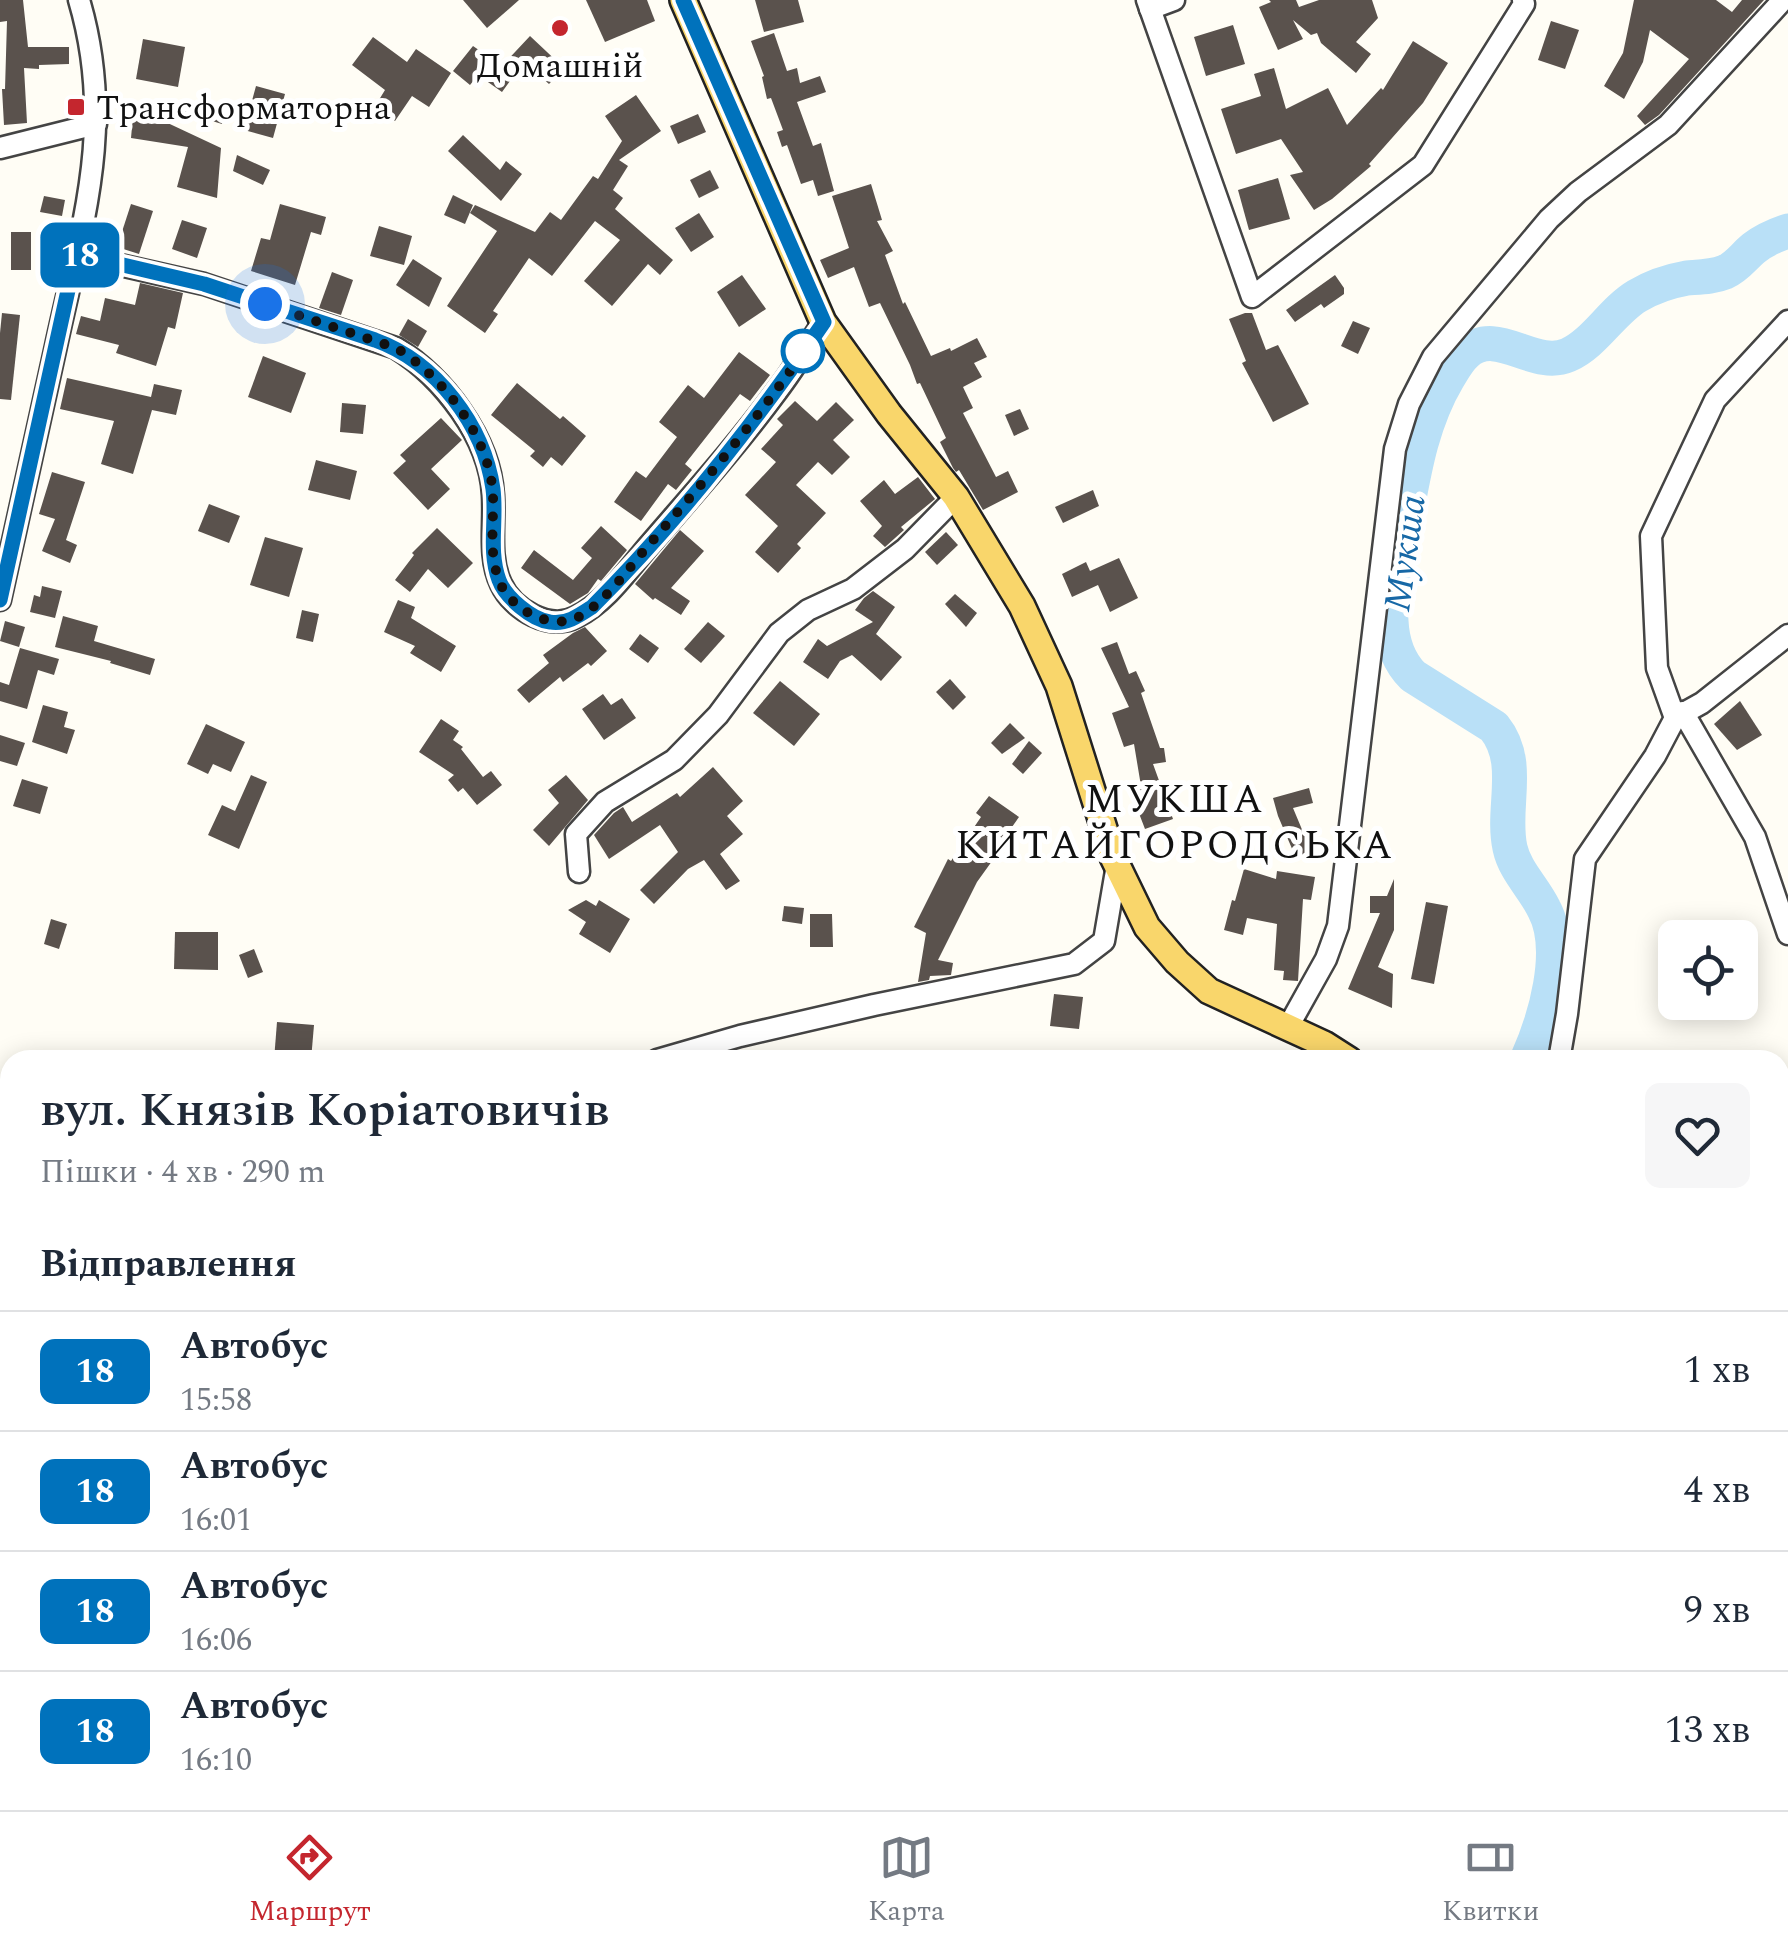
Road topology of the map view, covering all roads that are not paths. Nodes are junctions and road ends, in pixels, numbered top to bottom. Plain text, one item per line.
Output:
1 (79, 0) edge
2 (683, 0) edge
3 (1174, 0) edge
4 (1523, 0) edge
5 (1783, 0) edge
6 (1148, 4) edge
7 (96, 124) junction
8 (0, 148) edge
9 (76, 254) junction
10 (1788, 321) edge
11 (824, 322) junction
12 (956, 497) junction
13 (0, 600) edge
14 (1788, 635) edge
15 (1679, 715) junction
16 (1118, 865) junction
17 (579, 872) dead end
18 (1788, 934) edge
19 (1288, 1027) junction
20 (692, 1050) edge
21 (1333, 1050) edge
22 (1562, 1050) edge

1 - 7 street
2 - 11 main road
3 - 6 street
4 - 6 street
5 - 19 street
7 - 8 street
7 - 9 street
9 - 11 street
9 - 13 street
10 - 15 street
11 - 12 main road
12 - 16 main road
12 - 17 street
14 - 15 street
15 - 18 street
15 - 22 street
16 - 19 main road
16 - 20 street
19 - 21 main road

